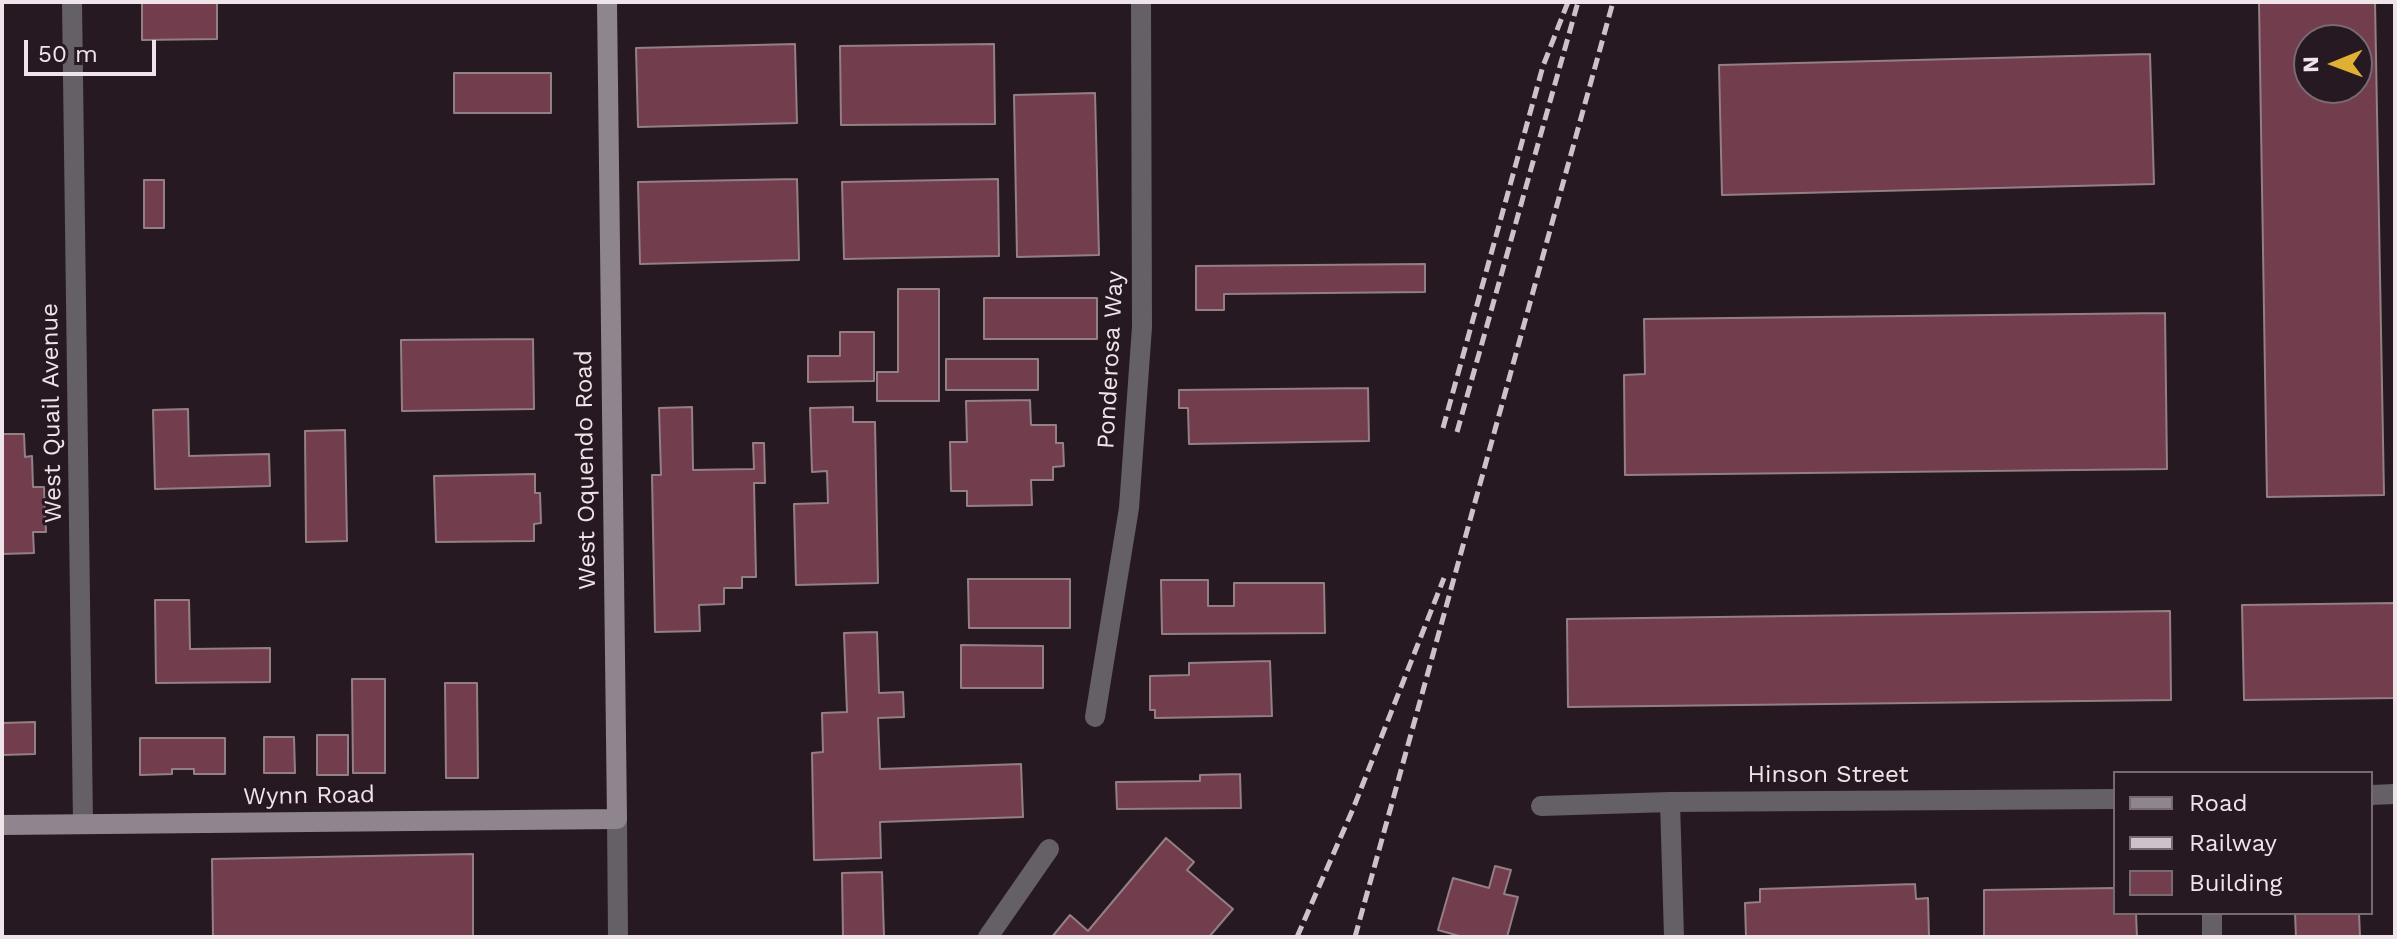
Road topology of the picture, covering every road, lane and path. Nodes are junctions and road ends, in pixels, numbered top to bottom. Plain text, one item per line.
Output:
1 (72, 2) edge
2 (607, 2) edge
3 (1141, 2) edge
4 (1095, 717) dead end
5 (2395, 794) edge
6 (2373, 795) edge
7 (2113, 799) edge
8 (1670, 802) junction
9 (1541, 806) dead end
10 (617, 819) junction
11 (83, 824) junction
12 (2, 825) edge
13 (1049, 849) dead end
14 (2212, 915) edge
15 (618, 937) edge
16 (988, 937) edge
17 (1674, 937) edge
18 (2212, 937) edge

1 - 11 street, West Quail Avenue
2 - 10 street, West Oquendo Road
3 - 4 street, Ponderosa Way
5 - 6 street
7 - 8 street, Hinson Street
8 - 9 street, Hinson Street
8 - 17 street
10 - 11 street, Wynn Road
10 - 15 street, West Oquendo Road
11 - 12 street, Wynn Road
13 - 16 street
14 - 18 street

